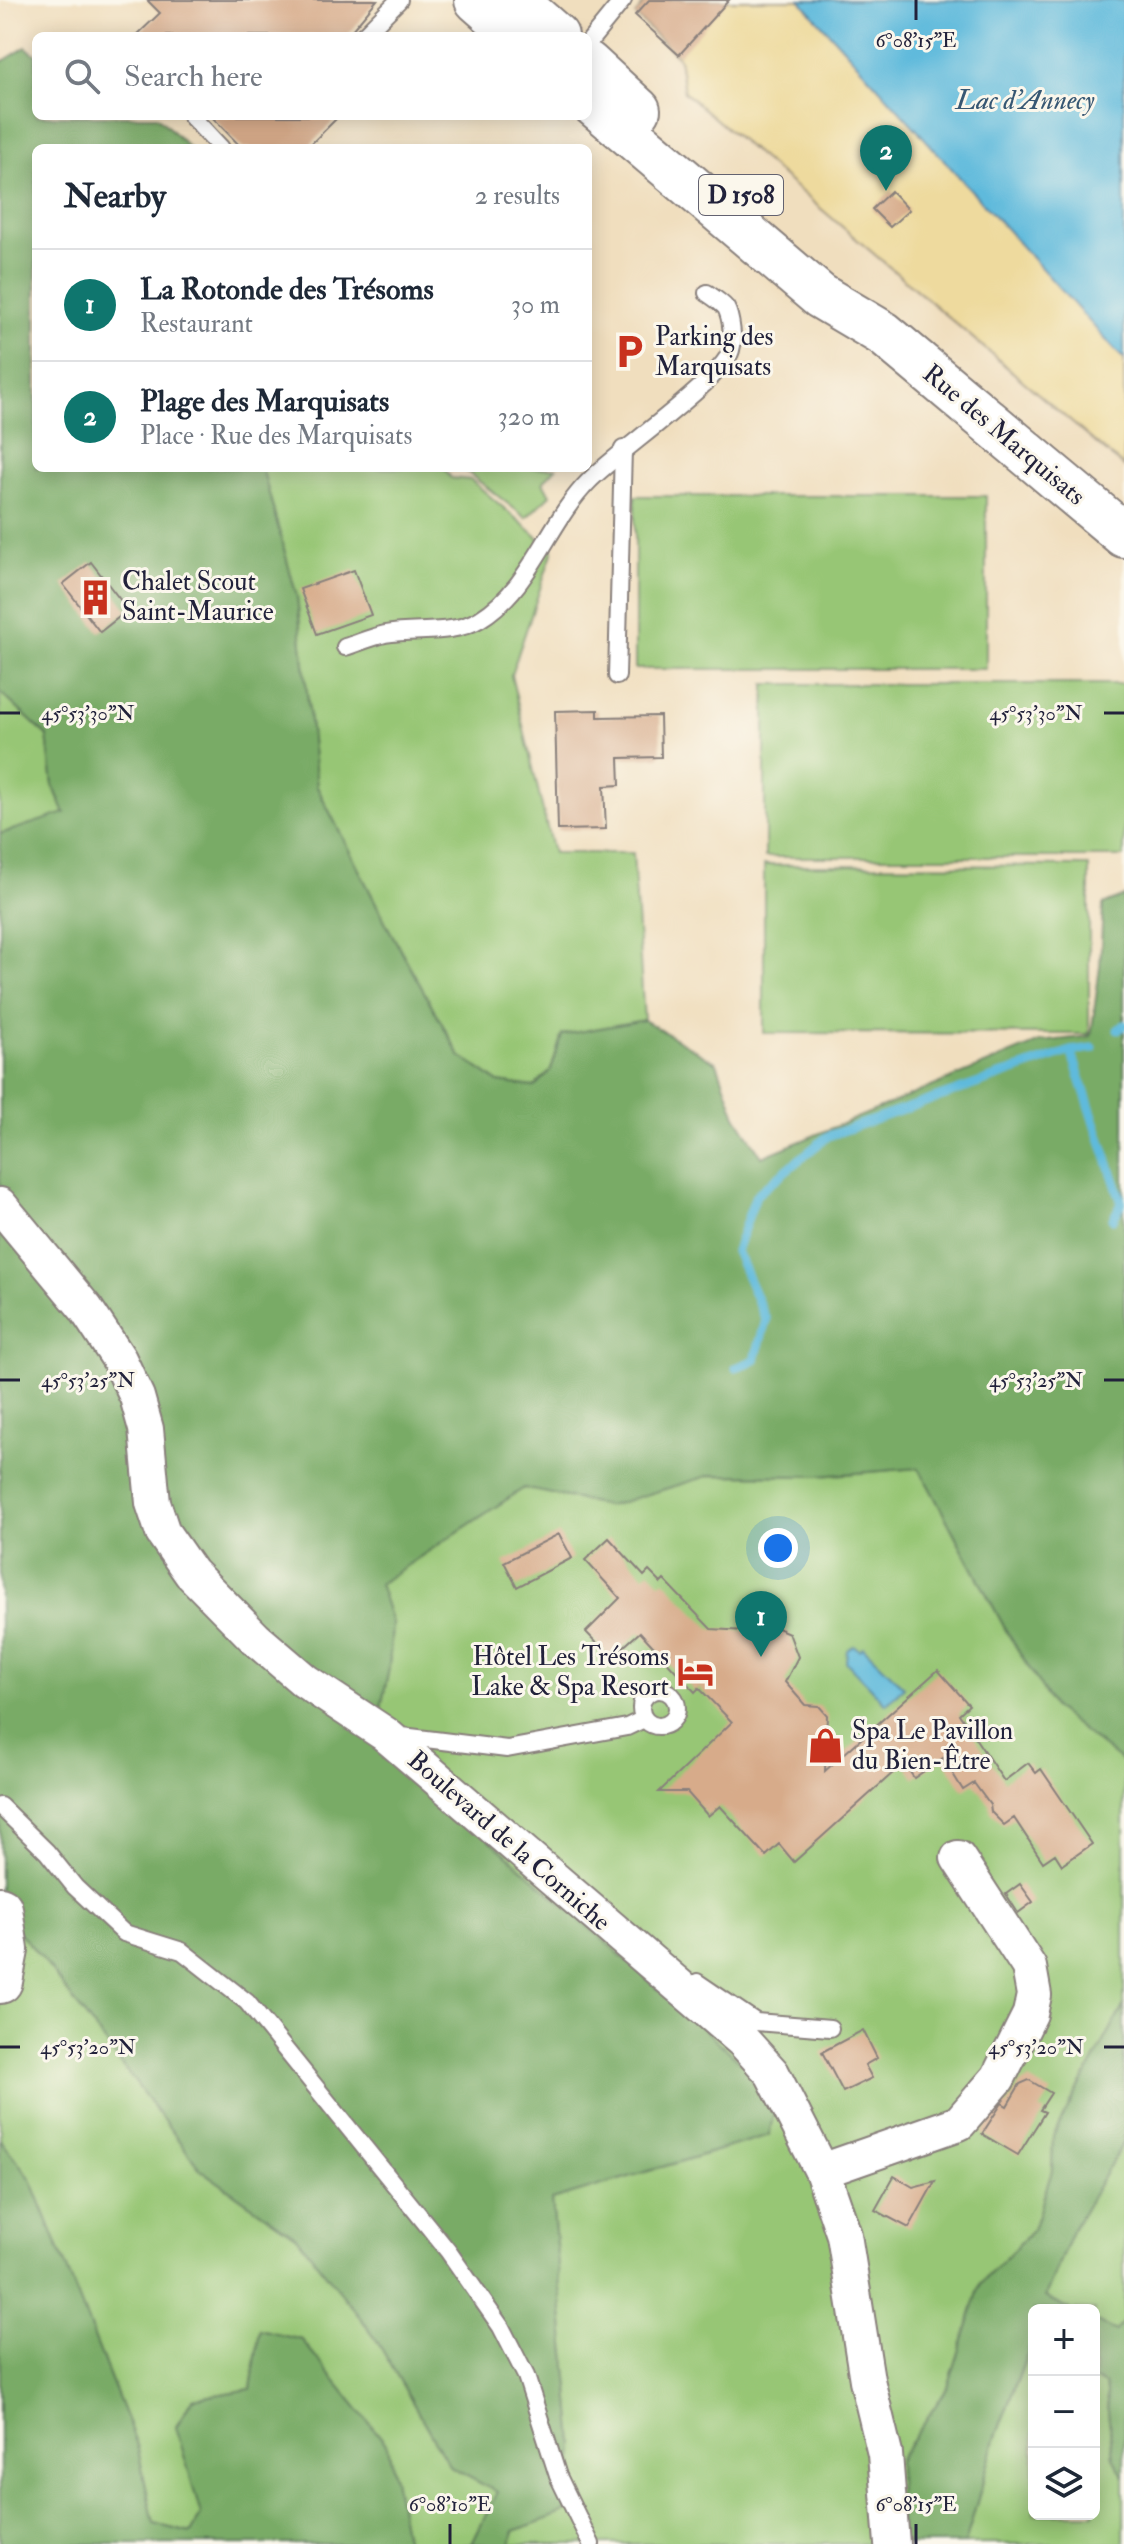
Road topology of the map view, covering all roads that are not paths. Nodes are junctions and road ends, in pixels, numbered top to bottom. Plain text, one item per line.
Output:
1 (399, 0) edge
2 (515, 0) edge
3 (623, 0) edge
4 (469, 2) edge
5 (367, 32) edge
6 (512, 32) edge
7 (551, 32) edge
8 (592, 38) edge
9 (592, 67) edge
10 (592, 102) edge
11 (195, 120) edge
12 (217, 144) edge
13 (707, 293) dead end
14 (884, 334) junction
15 (623, 449) junction
16 (1124, 535) edge
17 (345, 647) dead end
18 (617, 676) dead end
19 (0, 1205) edge
20 (644, 1719) dead end
21 (385, 1734) junction
22 (0, 1806) edge
23 (958, 1858) dead end
24 (574, 1898) junction
25 (0, 1909) edge
26 (0, 1981) edge
27 (830, 2028) dead end
28 (822, 2171) junction
29 (591, 2544) edge
30 (892, 2544) edge

1 - 5 lane
2 - 7 main road
3 - 8 lane
4 - 6 main road
9 - 14 main road, Rue des Marquisats / D 1508
10 - 14 main road, Rue des Marquisats / D 1508
11 - 12 lane
13 - 15 lane
14 - 16 main road, Rue des Marquisats / D 1508
15 - 17 lane
15 - 18 lane
19 - 21 street, Boulevard de la Corniche
20 - 21 lane
21 - 24 street, Boulevard de la Corniche
22 - 29 lane
23 - 28 street
24 - 27 lane
24 - 28 street, Boulevard de la Corniche
25 - 26 main road
28 - 30 street, Boulevard de la Corniche

